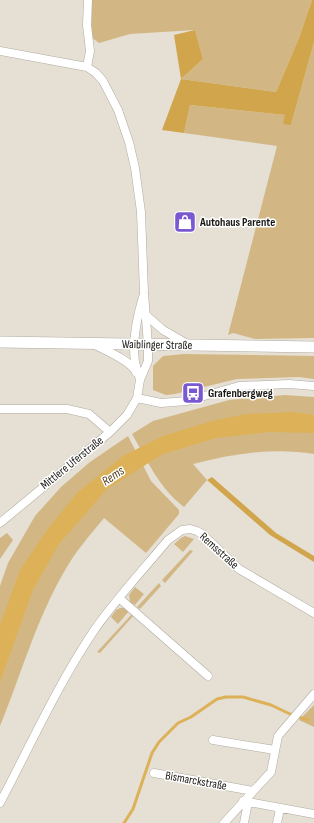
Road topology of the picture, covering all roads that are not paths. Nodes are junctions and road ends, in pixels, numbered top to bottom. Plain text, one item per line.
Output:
1 (88, 0) edge
2 (0, 51) edge
3 (87, 68) junction
4 (144, 293) junction
5 (146, 314) junction
6 (0, 342) edge
7 (91, 343) junction
8 (135, 344) junction
9 (148, 344) junction
10 (190, 345) junction
11 (314, 347) edge
12 (140, 380) junction
13 (314, 386) edge
14 (137, 398) junction
15 (0, 410) edge
16 (110, 432) junction
17 (0, 523) edge
18 (119, 598) junction
19 (314, 613) edge
20 (208, 676) dead end
21 (314, 694) edge
22 (213, 740) dead end
23 (275, 750) junction
24 (154, 773) dead end
25 (253, 791) junction
26 (246, 801) junction
27 (0, 803) edge
28 (280, 809) junction
29 (314, 814) edge
30 (224, 823) edge
31 (244, 823) edge
32 (277, 823) edge

1 - 3 street
2 - 3 street
3 - 4 street
4 - 5 street
4 - 8 street
5 - 9 street
5 - 10 street
6 - 7 main road, Waiblinger Straße
7 - 8 main road, Waiblinger Straße
7 - 12 street
8 - 9 main road, Waiblinger Straße
8 - 12 street, Mittlere Uferstraße
9 - 10 main road, Waiblinger Straße
9 - 12 street, Mittlere Uferstraße
10 - 11 main road, Waiblinger Straße
12 - 14 street, Mittlere Uferstraße
13 - 14 street
14 - 16 street, Mittlere Uferstraße
15 - 16 street
16 - 17 street, Mittlere Uferstraße
18 - 19 street, Remsstraße
18 - 20 street
18 - 27 street, Remsstraße
21 - 23 street
22 - 23 street
23 - 25 street
24 - 25 street, Bismarckstraße
25 - 26 street
26 - 28 street
26 - 30 street
26 - 31 street
28 - 29 street
28 - 32 street

